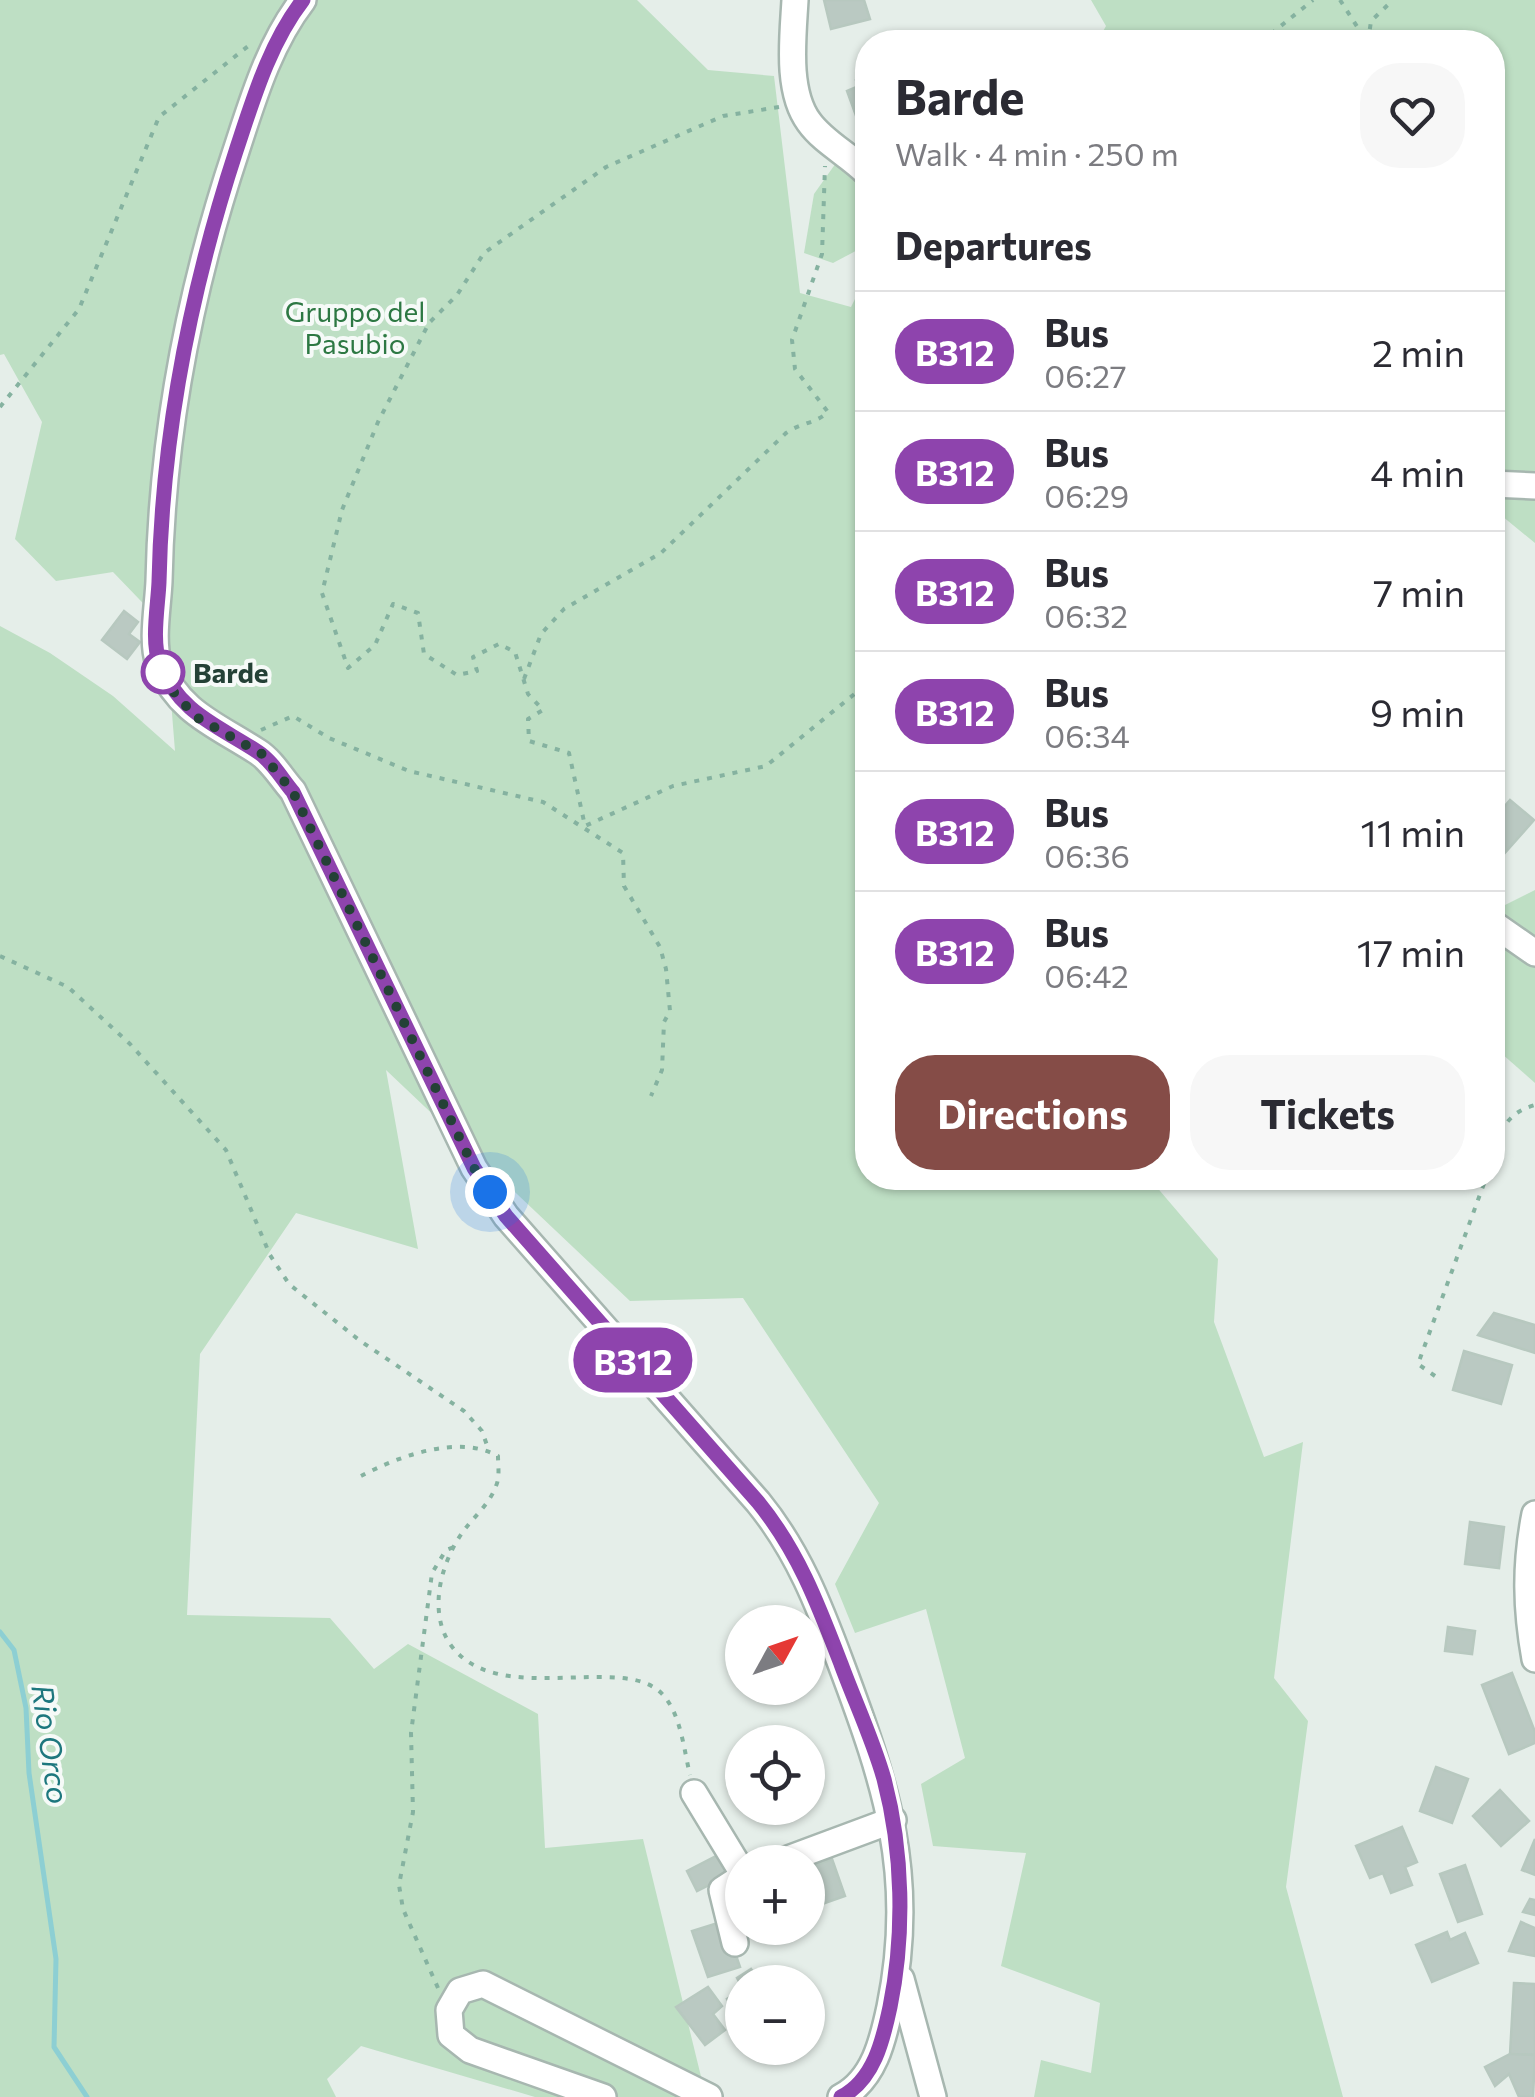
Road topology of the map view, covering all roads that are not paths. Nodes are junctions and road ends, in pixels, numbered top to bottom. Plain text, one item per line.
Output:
1 (303, 0) edge
2 (795, 0) edge
3 (855, 163) edge
4 (1505, 485) edge
5 (1535, 486) edge
6 (1505, 932) edge
7 (1535, 953) edge
8 (1535, 1514) edge
9 (1535, 1659) edge
10 (694, 1793) road end
11 (893, 1820) junction
12 (825, 1845) edge
13 (725, 1846) edge
14 (897, 1959) junction
15 (603, 2097) edge
16 (708, 2097) edge
17 (841, 2097) edge
18 (933, 2097) edge

1 - 11 street
2 - 3 street
4 - 5 street
6 - 7 street
8 - 9 street
10 - 13 street
11 - 12 street
11 - 14 street
14 - 17 street
14 - 18 street
15 - 16 street

